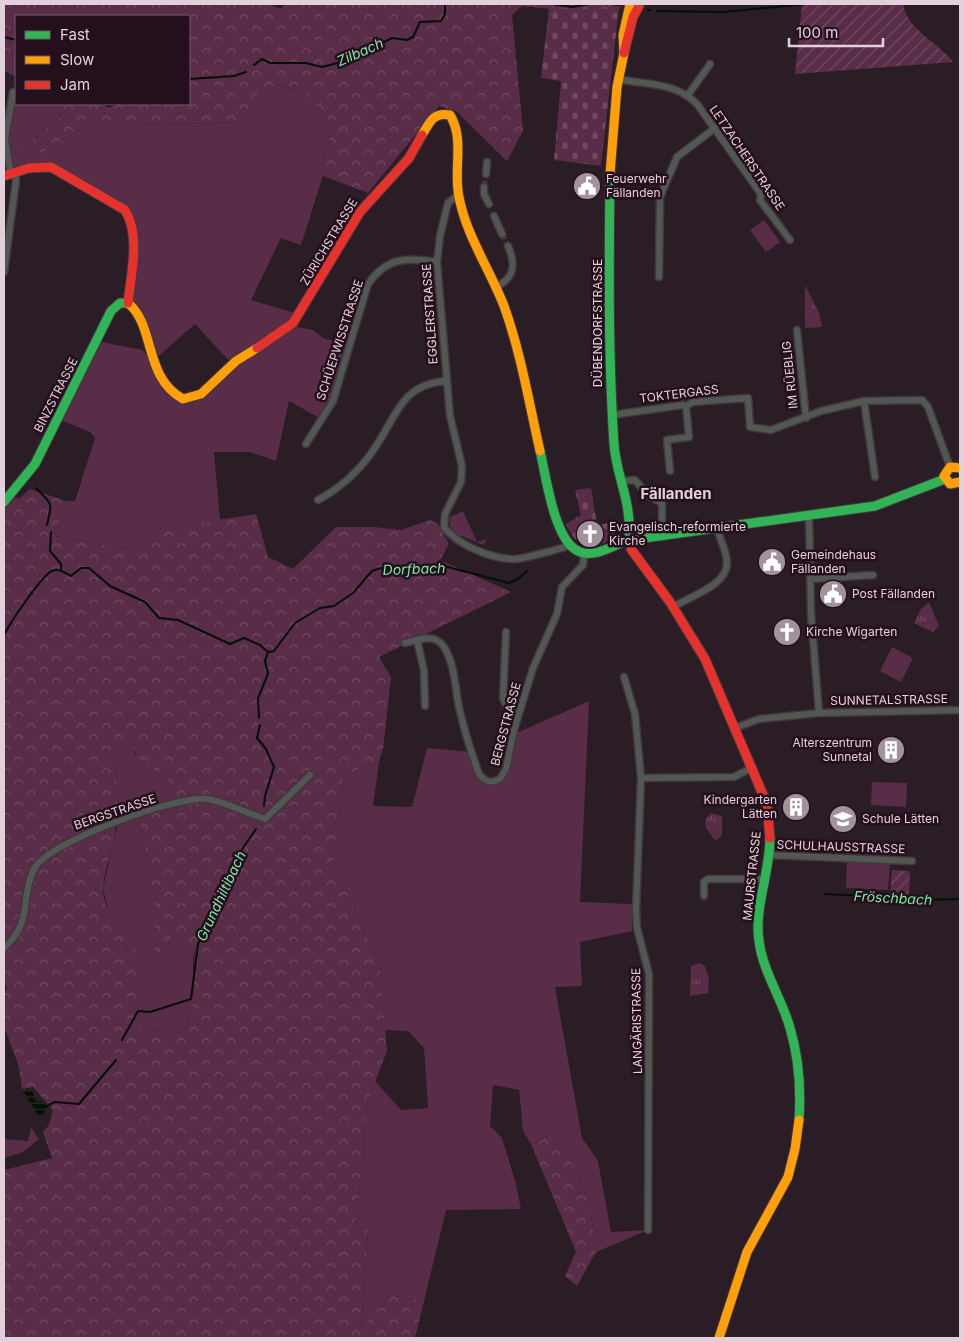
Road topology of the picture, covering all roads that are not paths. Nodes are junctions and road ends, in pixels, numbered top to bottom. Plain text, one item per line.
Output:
1 (637, 4) edge
2 (710, 64) dead end
3 (622, 76) junction
4 (13, 92) dead end
5 (688, 95) junction
6 (715, 128) junction
7 (487, 162) dead end
8 (10, 174) edge
9 (486, 174) tunnel mouth
10 (484, 187) tunnel mouth
11 (458, 195) junction
12 (489, 204) dead end
13 (494, 216) dead end
14 (502, 234) tunnel mouth
15 (790, 240) dead end
16 (508, 246) tunnel mouth
17 (437, 262) junction
18 (4, 272) edge
19 (659, 277) dead end
20 (496, 287) junction
21 (128, 303) junction
22 (796, 330) dead end
23 (446, 381) junction
24 (864, 401) junction
25 (686, 406) junction
26 (612, 415) junction
27 (806, 418) junction
28 (306, 444) dead end
29 (950, 467) junction
30 (960, 468) edge
31 (670, 471) dead end
32 (875, 477) dead end
33 (945, 479) junction
34 (622, 481) junction
35 (960, 482) edge
36 (318, 500) dead end
37 (4, 502) edge
38 (809, 516) junction
39 (717, 529) junction
40 (629, 533) junction
41 (662, 537) junction
42 (637, 539) junction
43 (621, 543) junction
44 (569, 545) junction
45 (631, 550) junction
46 (584, 554) junction
47 (873, 575) dead end
48 (811, 579) junction
49 (673, 607) junction
50 (506, 632) dead end
51 (417, 640) junction
52 (405, 642) dead end
53 (624, 677) dead end
54 (425, 706) dead end
55 (960, 710) edge
56 (819, 713) junction
57 (518, 715) junction
58 (735, 728) junction
59 (753, 767) junction
60 (310, 775) dead end
61 (640, 778) junction
62 (769, 855) junction
63 (912, 860) dead end
64 (765, 878) junction
65 (704, 896) dead end
66 (4, 948) edge
67 (648, 1230) dead end
68 (720, 1338) edge

1 - 3 main road, DÜBENDORFSTRASSE
2 - 5 street
3 - 5 street, LETZACHERSTRASSE
3 - 26 main road, DÜBENDORFSTRASSE
4 - 8 street
5 - 6 street, LETZACHERSTRASSE
6 - 15 street, LETZACHERSTRASSE
6 - 19 street
7 - 9 street
8 - 18 street
8 - 21 main road
10 - 12 street
11 - 17 street, EGGLERSTRASSE
11 - 20 main road, ZÜRICHSTRASSE
11 - 21 main road, ZÜRICHSTRASSE
13 - 14 street
16 - 20 street
17 - 23 street, EGGLERSTRASSE
17 - 28 street, SCHÜEPWISSTRASSE
20 - 44 main road, ZÜRICHSTRASSE
21 - 37 main road, BINZSTRASSE
22 - 27 street, IM RÜEBLIG
23 - 36 street
23 - 44 street, EGGLERSTRASSE
24 - 27 street
24 - 29 street
24 - 32 street
25 - 26 street, TOKTERGASS
25 - 27 street, TOKTERGASS
25 - 31 street
26 - 34 main road, DÜBENDORFSTRASSE
29 - 30 main road
29 - 33 main road
33 - 35 main road
33 - 38 main road
34 - 40 main road, DÜBENDORFSTRASSE
34 - 41 street
38 - 39 main road
38 - 48 street
39 - 41 main road
39 - 49 street
40 - 42 main road
40 - 43 main road
41 - 42 main road
42 - 45 main road
43 - 45 main road
43 - 46 main road
44 - 46 main road
45 - 49 main road, MAURSTRASSE
46 - 57 street, BERGSTRASSE
47 - 48 street
48 - 56 street
49 - 58 main road, MAURSTRASSE
50 - 57 street
51 - 52 street
51 - 54 street
51 - 57 street, BERGSTRASSE
53 - 61 street, LANGÄRISTRASSE
55 - 56 street, SUNNETALSTRASSE
56 - 58 street, SUNNETALSTRASSE
58 - 59 main road, MAURSTRASSE
59 - 61 street
59 - 62 main road, MAURSTRASSE
60 - 66 street, BERGSTRASSE
61 - 67 street, LANGÄRISTRASSE
62 - 63 street, SCHULHAUSSTRASSE
62 - 64 main road, MAURSTRASSE
64 - 65 street
64 - 68 main road, MAURSTRASSE

